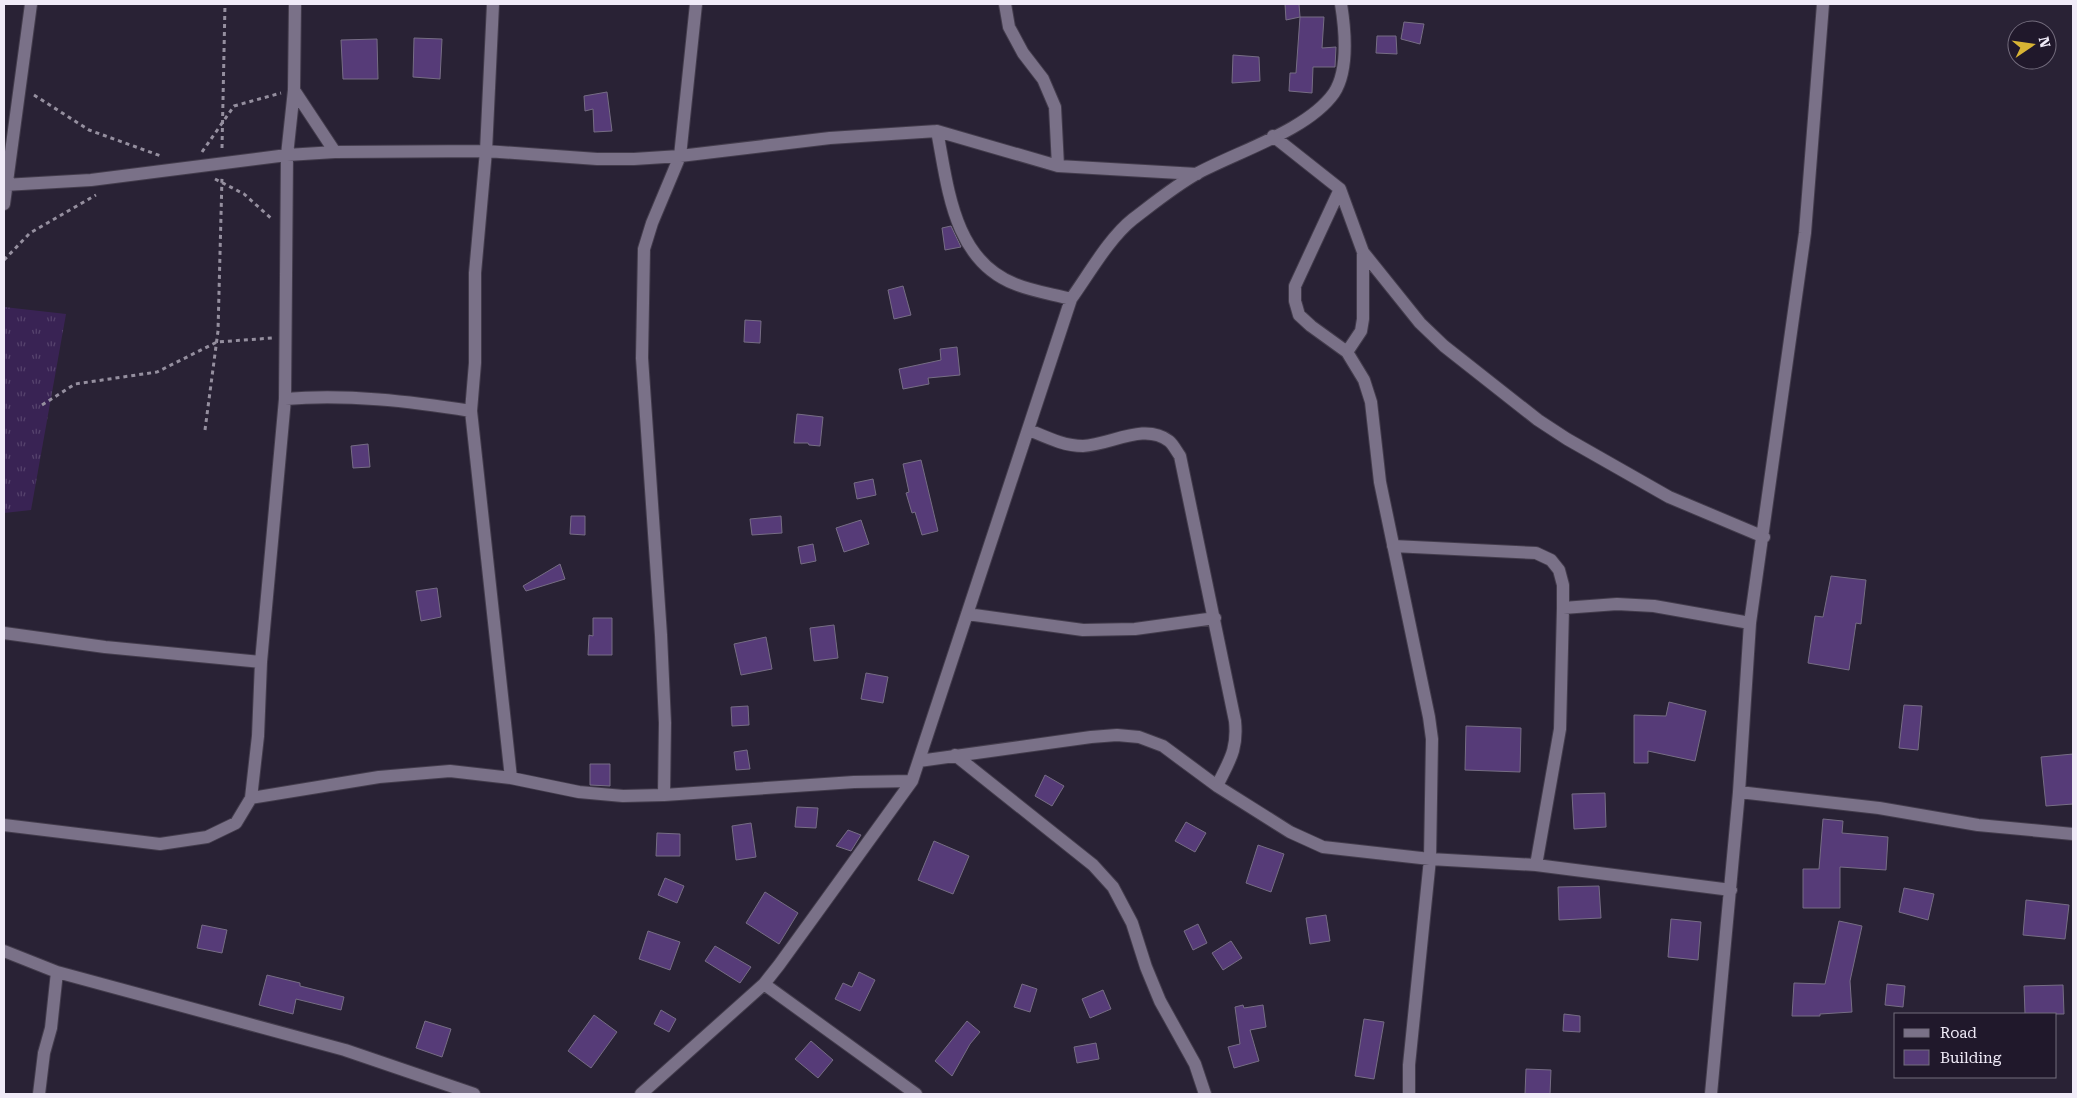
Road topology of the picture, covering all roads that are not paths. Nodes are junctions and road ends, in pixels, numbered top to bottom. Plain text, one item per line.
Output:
1 (31, 4) edge
2 (296, 4) edge
3 (493, 4) edge
4 (696, 4) edge
5 (1005, 4) edge
6 (1341, 4) edge
7 (1823, 4) edge
8 (294, 90) junction
9 (937, 131) junction
10 (1273, 136) junction
11 (486, 151) junction
12 (335, 152) junction
13 (286, 155) junction
14 (680, 156) junction
15 (1058, 166) junction
16 (1197, 174) junction
17 (6, 185) edge
18 (1340, 188) junction
19 (4, 204) edge
20 (1363, 252) junction
21 (1071, 299) junction
22 (1347, 352) junction
23 (285, 399) junction
24 (471, 411) junction
25 (1029, 430) junction
26 (1764, 537) junction
27 (1393, 546) junction
28 (1563, 608) junction
29 (968, 614) junction
30 (1215, 618) junction
31 (1750, 623) junction
32 (4, 633) edge
33 (261, 662) junction
34 (955, 755) junction
35 (920, 760) junction
36 (511, 778) junction
37 (912, 782) junction
38 (1218, 786) junction
39 (1739, 792) junction
40 (664, 795) junction
41 (251, 798) junction
42 (4, 825) edge
43 (2073, 834) edge
44 (1430, 859) junction
45 (1536, 865) junction
46 (1730, 890) junction
47 (4, 951) edge
48 (57, 972) junction
49 (764, 984) junction
50 (38, 1094) edge
51 (474, 1094) edge
52 (641, 1094) edge
53 (916, 1094) edge
54 (1205, 1094) edge
55 (1409, 1094) edge
56 (1711, 1094) edge

1 - 17 street
2 - 8 street
3 - 11 street
4 - 14 street
5 - 15 street
6 - 10 street
7 - 26 street
8 - 12 street
8 - 13 street
9 - 14 street
9 - 15 street
9 - 21 street
10 - 16 street
10 - 18 street
11 - 12 street
11 - 14 street
11 - 24 street
12 - 13 street
13 - 17 street
13 - 23 street
14 - 40 street
15 - 16 street
16 - 21 street
17 - 19 street
18 - 20 street
18 - 22 street
20 - 22 street
20 - 26 street
21 - 25 street
22 - 27 street
23 - 24 street
23 - 33 street
24 - 36 street
25 - 29 street
25 - 30 street
26 - 31 street
27 - 28 street
27 - 44 street
28 - 31 street
28 - 45 street
29 - 30 street
29 - 35 street
30 - 38 street
31 - 39 street
32 - 33 street
33 - 41 street
34 - 35 street
34 - 38 street
34 - 54 street
35 - 37 street
36 - 40 street
36 - 41 street
37 - 40 street
37 - 49 street
38 - 44 street
39 - 43 street
39 - 46 street
41 - 42 street
44 - 45 street
44 - 55 street
45 - 46 street
46 - 56 street
47 - 48 street
48 - 50 street
48 - 51 street
49 - 52 street
49 - 53 street

